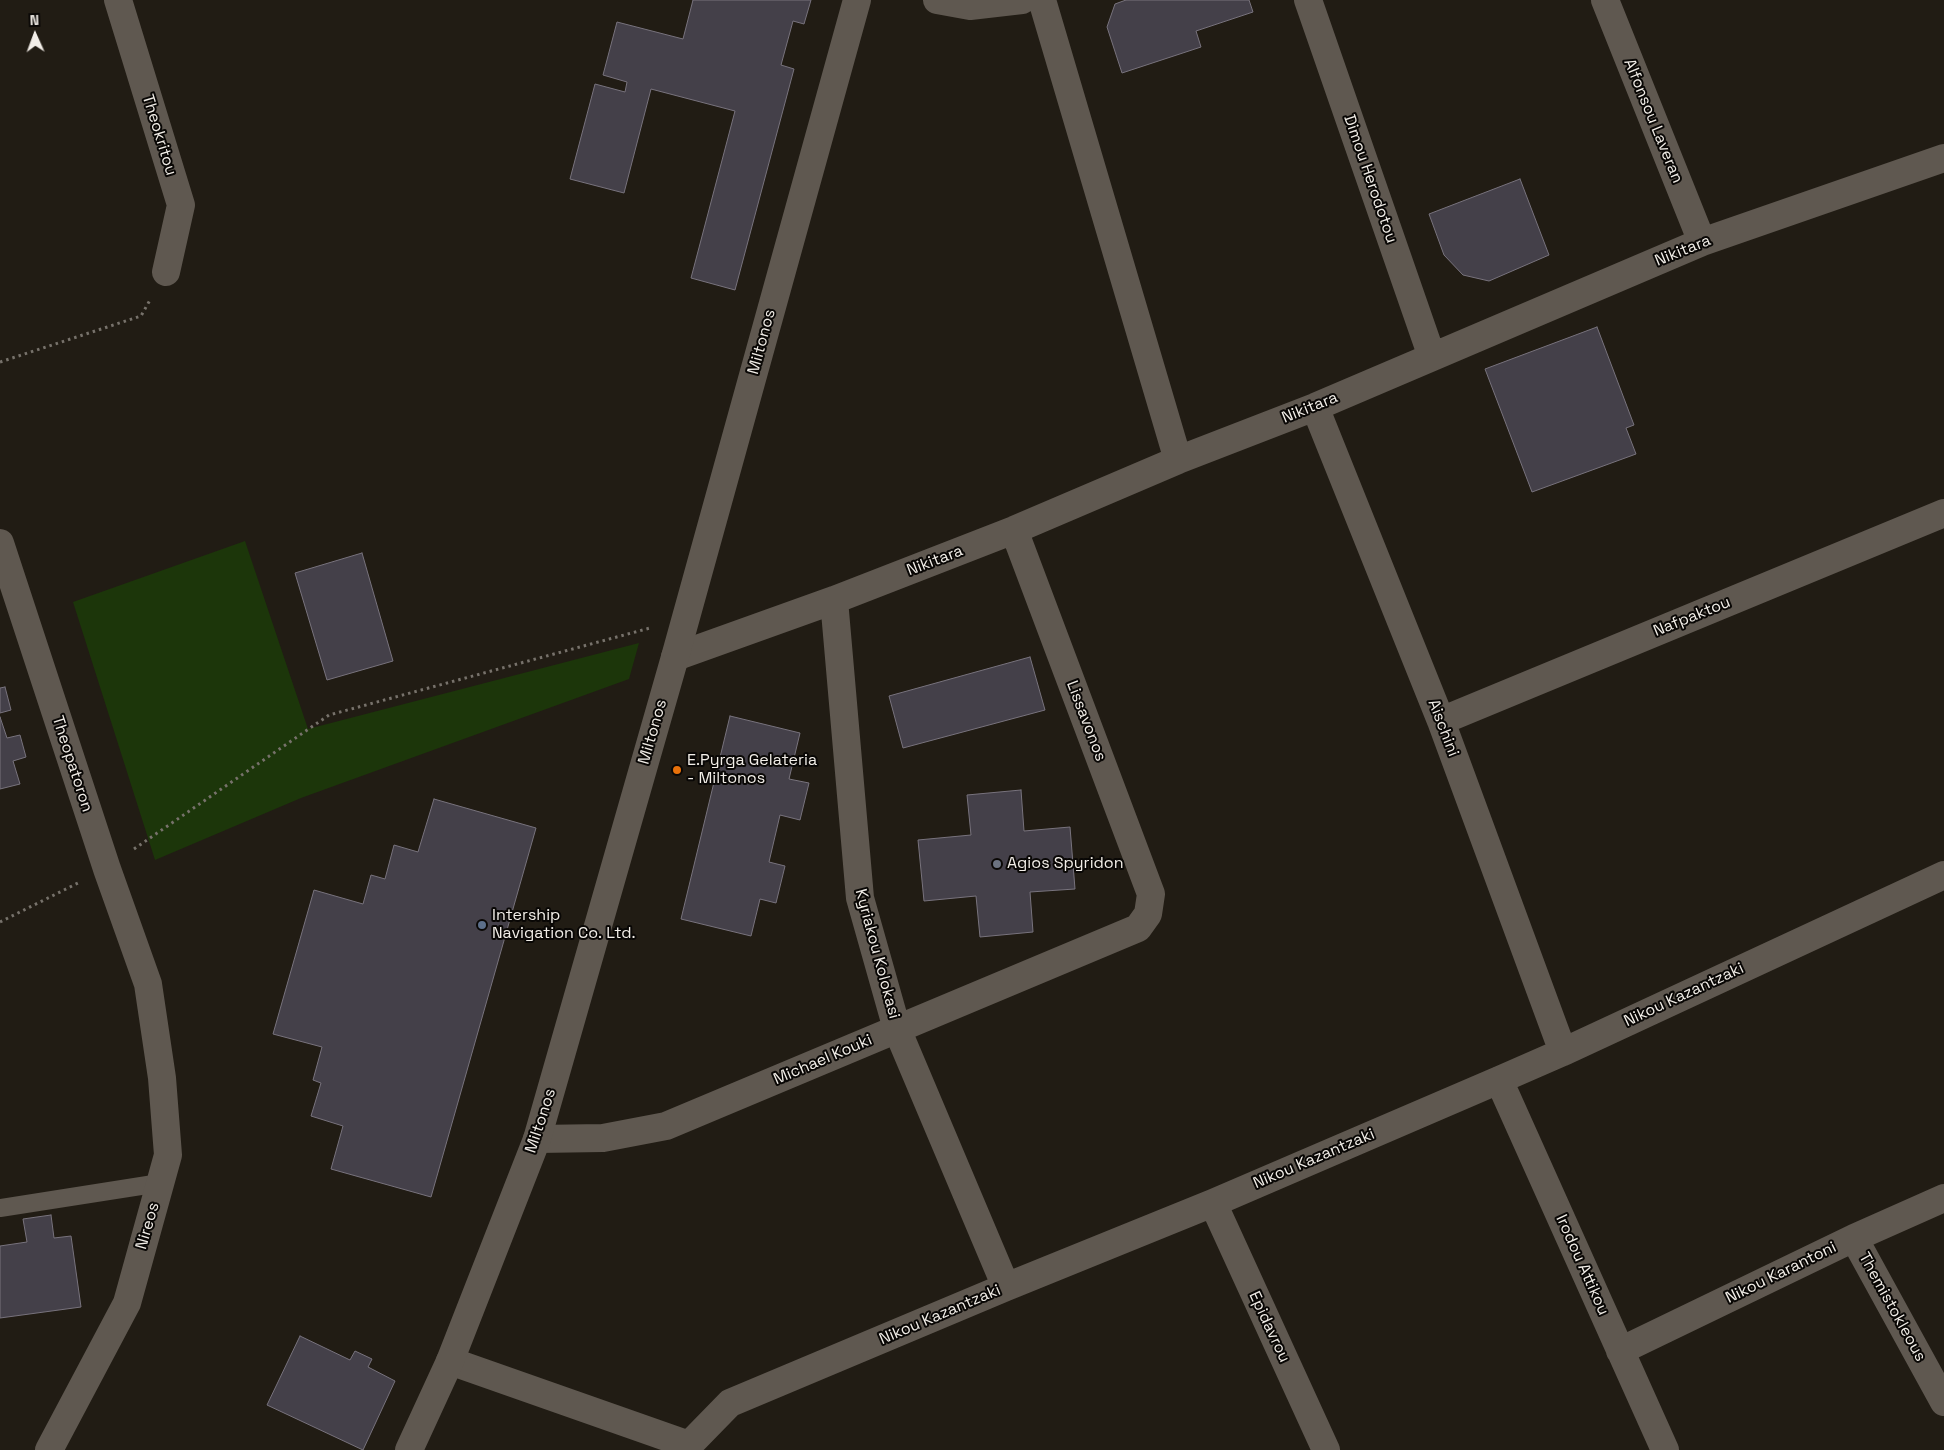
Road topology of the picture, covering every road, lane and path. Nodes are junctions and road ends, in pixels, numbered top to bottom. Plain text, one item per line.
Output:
1 (118, 0) edge
2 (857, 0) edge
3 (937, 0) edge
4 (1022, 0) edge
5 (1042, 0) edge
6 (1308, 0) edge
7 (1605, 0) edge
8 (1944, 158) edge
9 (1702, 242) junction
10 (166, 272) joint
11 (1432, 358) junction
12 (0, 362) edge
13 (1315, 406) junction
14 (1178, 460) junction
15 (1944, 513) edge
16 (1014, 530) junction
17 (0, 543) edge
18 (834, 600) junction
19 (685, 619) junction
20 (675, 657) junction
21 (1441, 722) junction
22 (107, 869) junction
23 (1944, 875) edge
24 (1148, 914) joint
25 (0, 922) edge
26 (148, 984) joint
27 (897, 1029) junction
28 (1563, 1052) junction
29 (1499, 1080) junction
30 (538, 1139) junction
31 (160, 1183) junction
32 (1944, 1198) edge
33 (1212, 1203) junction
34 (0, 1208) edge
35 (1854, 1238) junction
36 (1006, 1287) junction
37 (1620, 1351) junction
38 (450, 1361) junction
39 (1944, 1402) edge
40 (689, 1447) edge
41 (49, 1450) edge
42 (409, 1450) edge
43 (1326, 1450) edge
44 (1665, 1450) edge

1 - 10 street, Theokritou
2 - 19 street, Miltonos
3 - 4 street
5 - 14 street
6 - 11 street, Dimou Herodotou
7 - 9 street, Alfonsou Laveran
8 - 9 street, Nikitara
9 - 11 street, Nikitara
10 - 12 path
11 - 13 street, Nikitara
13 - 14 street, Nikitara
13 - 21 street, Aischini
14 - 16 street, Nikitara
15 - 21 street, Nafpaktou
16 - 18 street, Nikitara
16 - 24 street, Lissavonos
17 - 22 street, Theopatoron
18 - 20 street, Nikitara
18 - 27 street, Kyriakou Kolokasi
19 - 20 street, Miltonos
19 - 22 path
20 - 30 street, Miltonos
21 - 28 street, Aischini
22 - 25 path
22 - 26 street, Theopatoron
23 - 28 street, Nikou Kazantzaki
24 - 27 street, Michael Kouki
26 - 31 street, Nireos
27 - 30 street, Michael Kouki
27 - 36 street, Kyriakou Kolokasi
28 - 29 street, Nikou Kazantzaki
29 - 33 street, Nikou Kazantzaki
29 - 37 street, Irodou Attikou
30 - 38 street, Miltonos
31 - 34 lane
31 - 41 street, Nireos
32 - 35 street, Nikou Karantoni
33 - 36 street, Nikou Kazantzaki
33 - 43 street, Epidavrou
35 - 37 street, Nikou Karantoni
35 - 39 street, Themistokleous
36 - 40 street, Nikou Kazantzaki
37 - 44 street, Irodou Attikou
38 - 40 street
38 - 42 street, Miltonos

